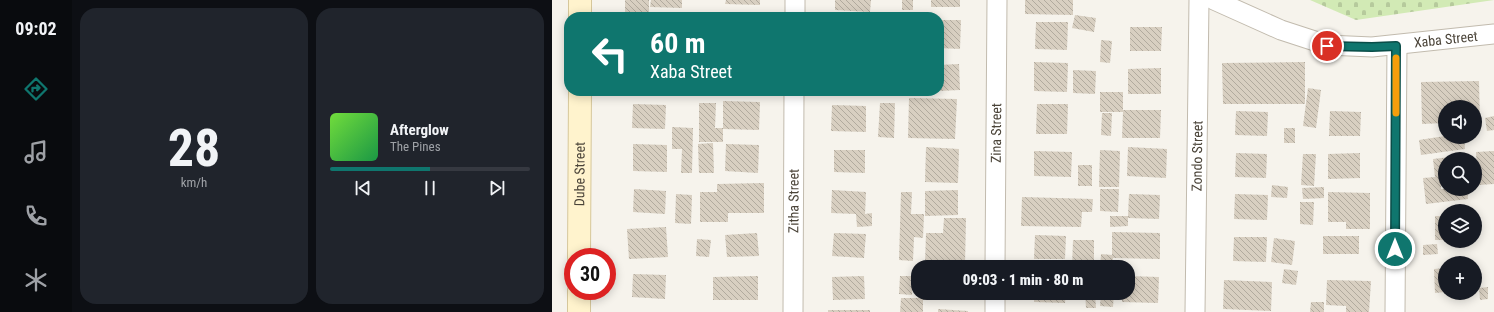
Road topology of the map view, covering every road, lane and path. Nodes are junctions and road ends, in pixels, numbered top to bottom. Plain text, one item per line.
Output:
1 (580, 0) edge
2 (795, 0) edge
3 (997, 0) edge
4 (1199, 0) edge
5 (1214, 0) edge
6 (580, 12) edge
7 (795, 12) edge
8 (1494, 34) edge
9 (1396, 46) junction
10 (580, 96) edge
11 (794, 96) edge
12 (579, 248) edge
13 (995, 260) edge
14 (579, 300) edge
15 (995, 300) edge
16 (579, 312) edge
17 (793, 312) edge
18 (995, 312) edge
19 (1195, 312) edge
20 (1395, 312) edge

1 - 6 street
2 - 7 street
3 - 13 street, Zina Street
4 - 19 street, Zondo Street
5 - 9 street, Xaba Street
8 - 9 street, Xaba Street
9 - 20 street
10 - 12 street, Dube Street
11 - 17 street, Zitha Street
14 - 16 street
15 - 18 street

